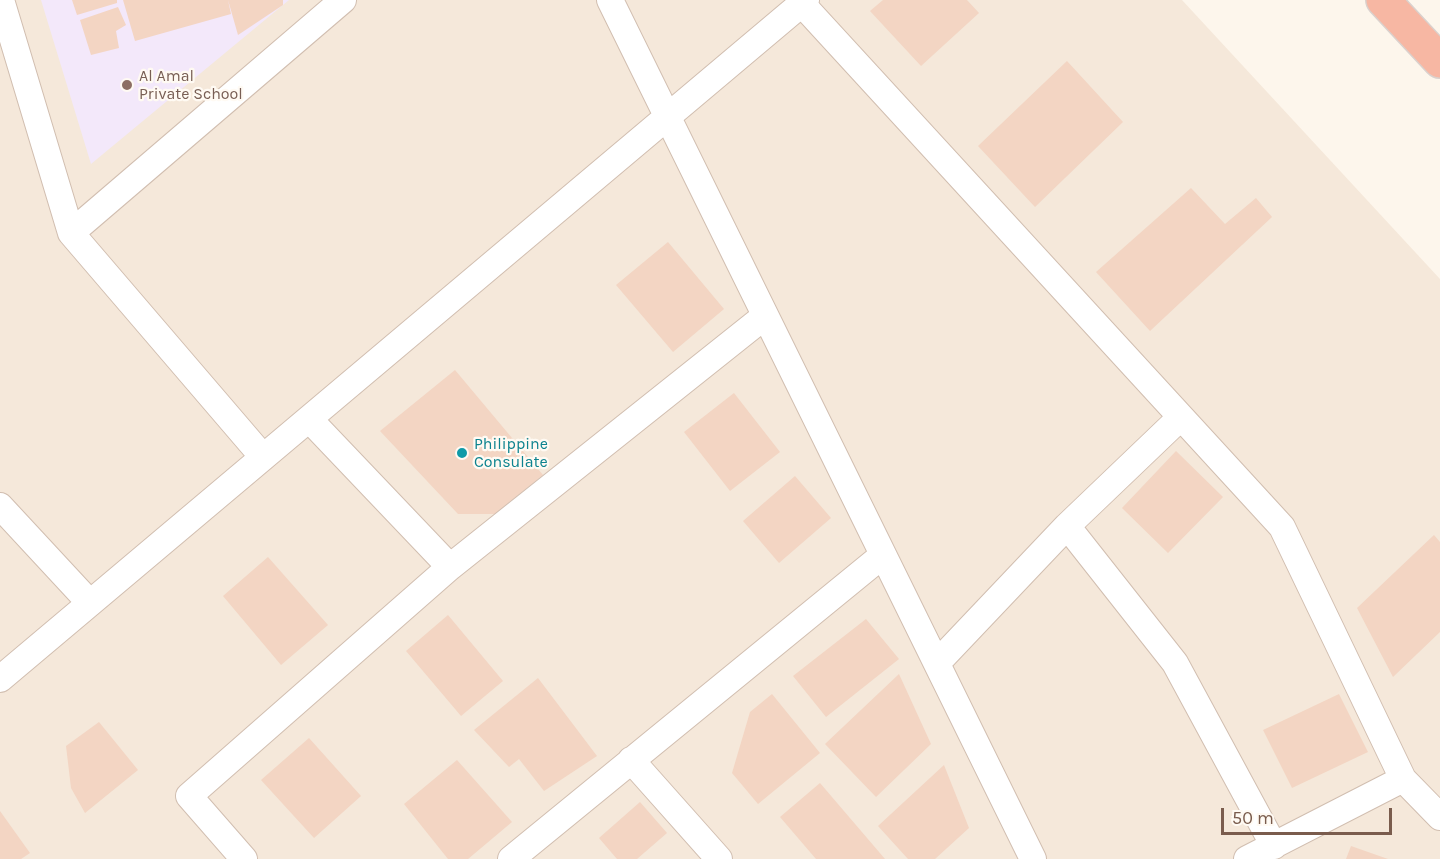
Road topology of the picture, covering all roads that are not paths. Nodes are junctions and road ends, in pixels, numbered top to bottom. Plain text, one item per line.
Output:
1 (1, 0) edge
2 (343, 0) edge
3 (610, 0) edge
4 (1383, 0) edge
5 (804, 2) edge
6 (1440, 61) edge
7 (667, 117) junction
8 (71, 233) junction
9 (765, 316) junction
10 (1181, 417) junction
11 (309, 418) junction
12 (263, 457) junction
13 (0, 506) edge
14 (1067, 526) junction
15 (884, 555) junction
16 (450, 567) junction
17 (90, 603) junction
18 (937, 663) junction
19 (0, 679) edge
20 (631, 760) junction
21 (1403, 779) junction
22 (1440, 817) edge
23 (1274, 846) junction
24 (244, 859) edge
25 (511, 859) edge
26 (719, 859) edge
27 (1033, 859) edge
28 (1247, 859) edge

1 - 8 street
2 - 8 street
3 - 7 street
4 - 6 highway
5 - 7 street
5 - 10 street
7 - 9 street
7 - 11 street
8 - 12 street
9 - 15 street
9 - 16 street
10 - 14 street
10 - 21 street
11 - 12 street
11 - 16 street
12 - 17 street
13 - 17 street
14 - 18 street
14 - 23 street
15 - 18 street
15 - 20 street
16 - 24 street
17 - 19 street
18 - 27 street
20 - 25 street
20 - 26 street
21 - 22 street
21 - 23 street
23 - 28 street

